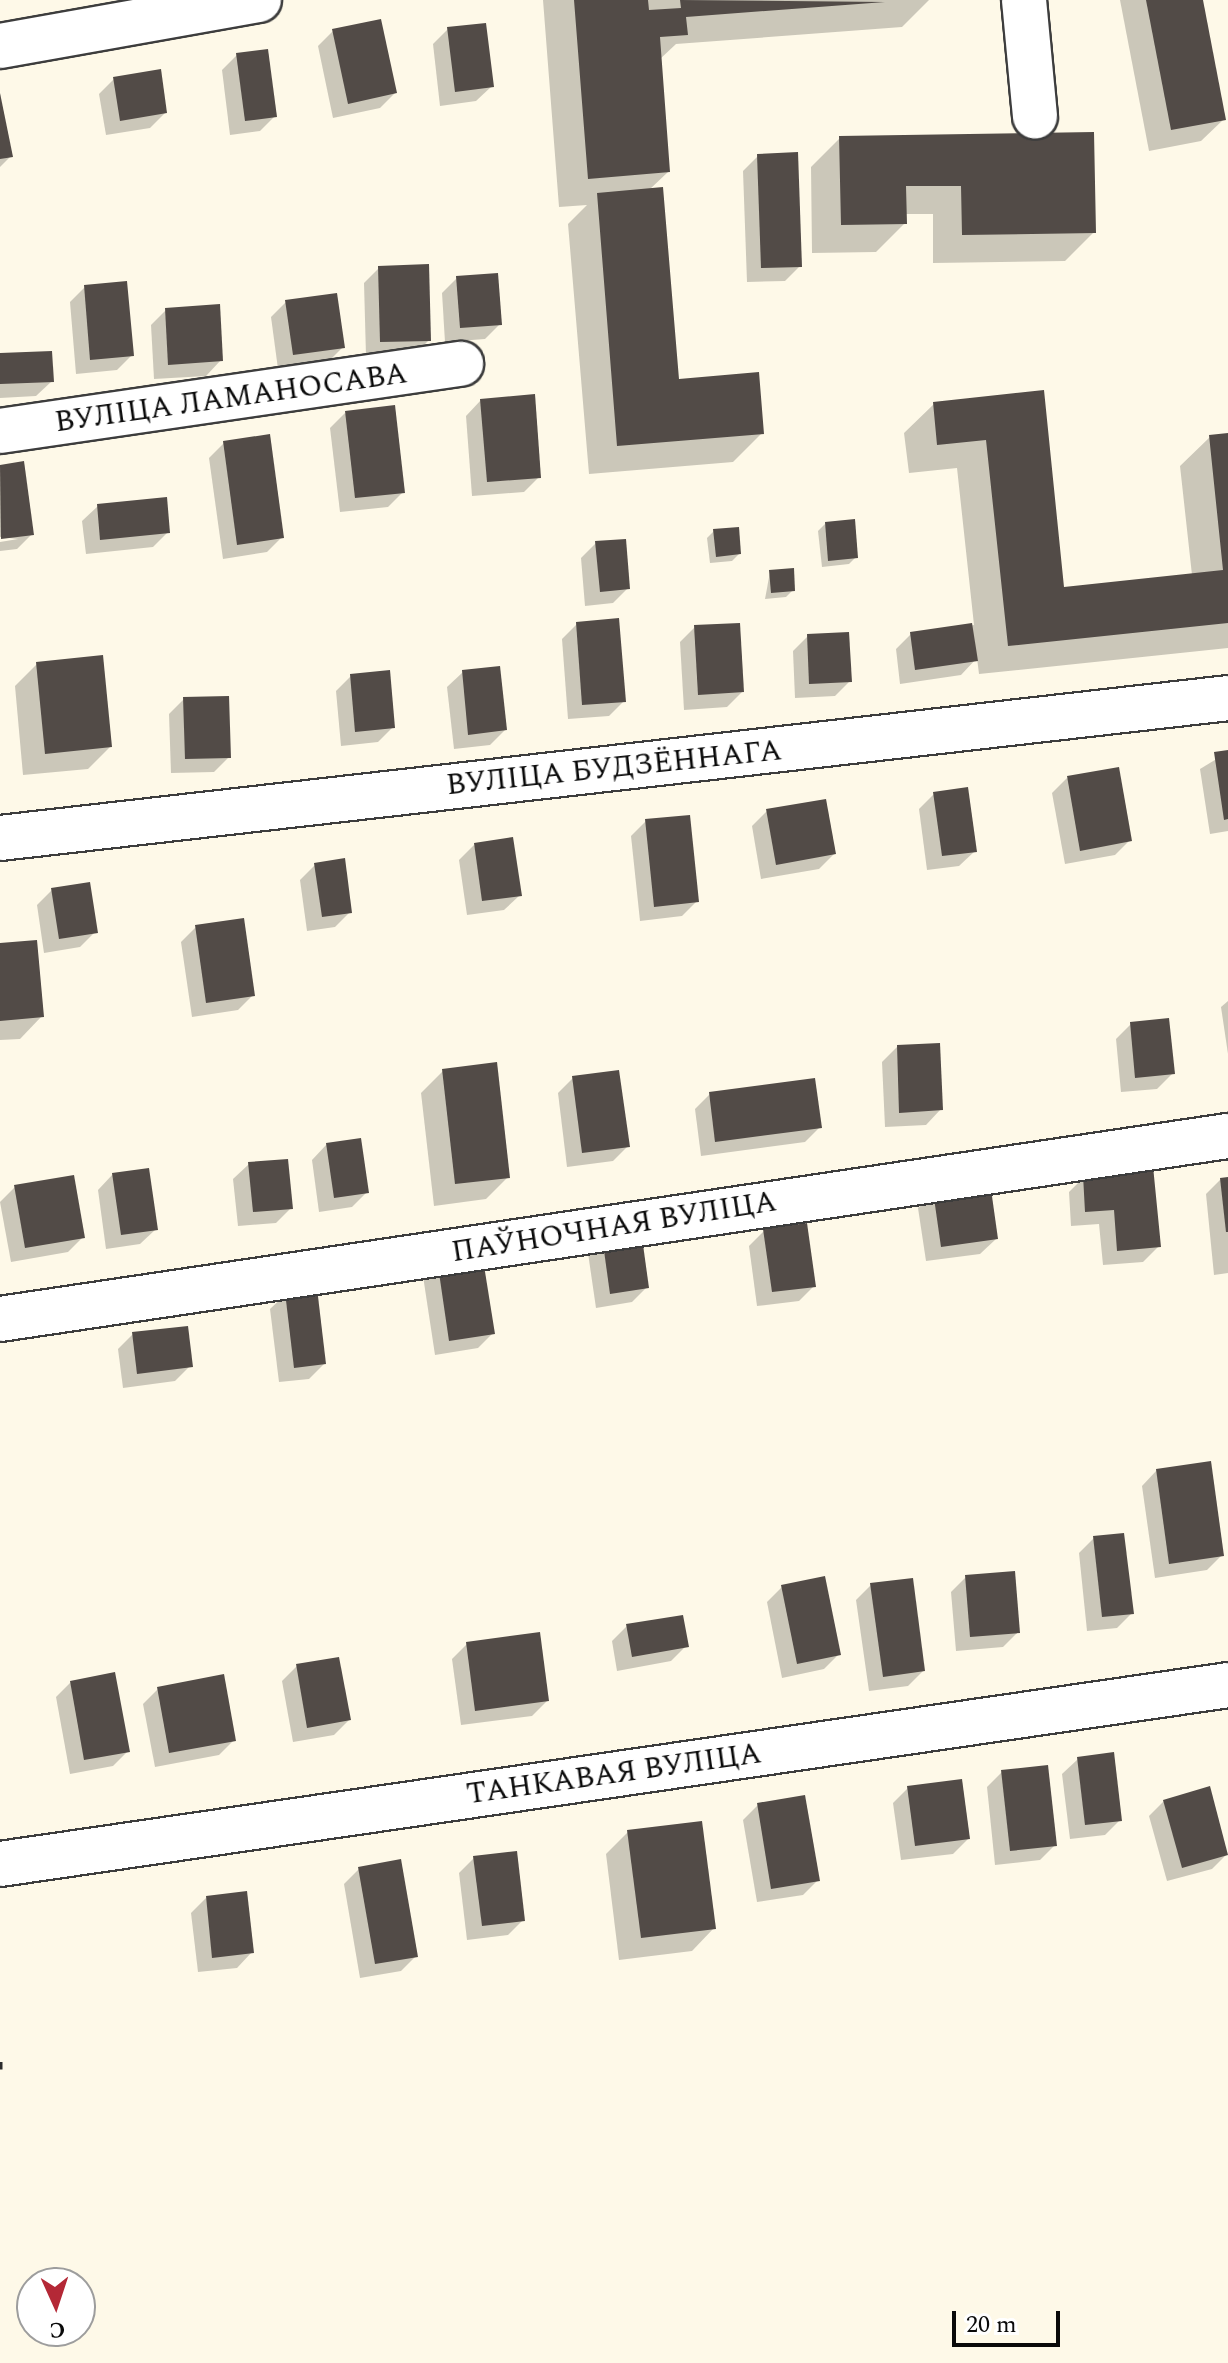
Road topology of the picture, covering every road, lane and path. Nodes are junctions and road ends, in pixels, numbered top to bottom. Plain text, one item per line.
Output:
1 (259, 0) edge
2 (1024, 0) edge
3 (0, 46) edge
4 (1035, 116) dead end
5 (461, 364) dead end
6 (0, 431) edge
7 (1228, 698) edge
8 (0, 838) edge
9 (1228, 1136) edge
10 (0, 1319) edge
11 (1228, 1685) edge
12 (0, 1864) edge
13 (0, 2061) edge
14 (0, 2069) edge

1 - 3 street
2 - 4 street
5 - 6 street, ВУЛІЦА ЛАМАНОСАВА
7 - 8 street, ВУЛІЦА БУДЗЁННАГА
9 - 10 street, ПАЎНОЧНАЯ ВУЛІЦА
11 - 12 street, ТАНКАВАЯ ВУЛІЦА
13 - 14 path

